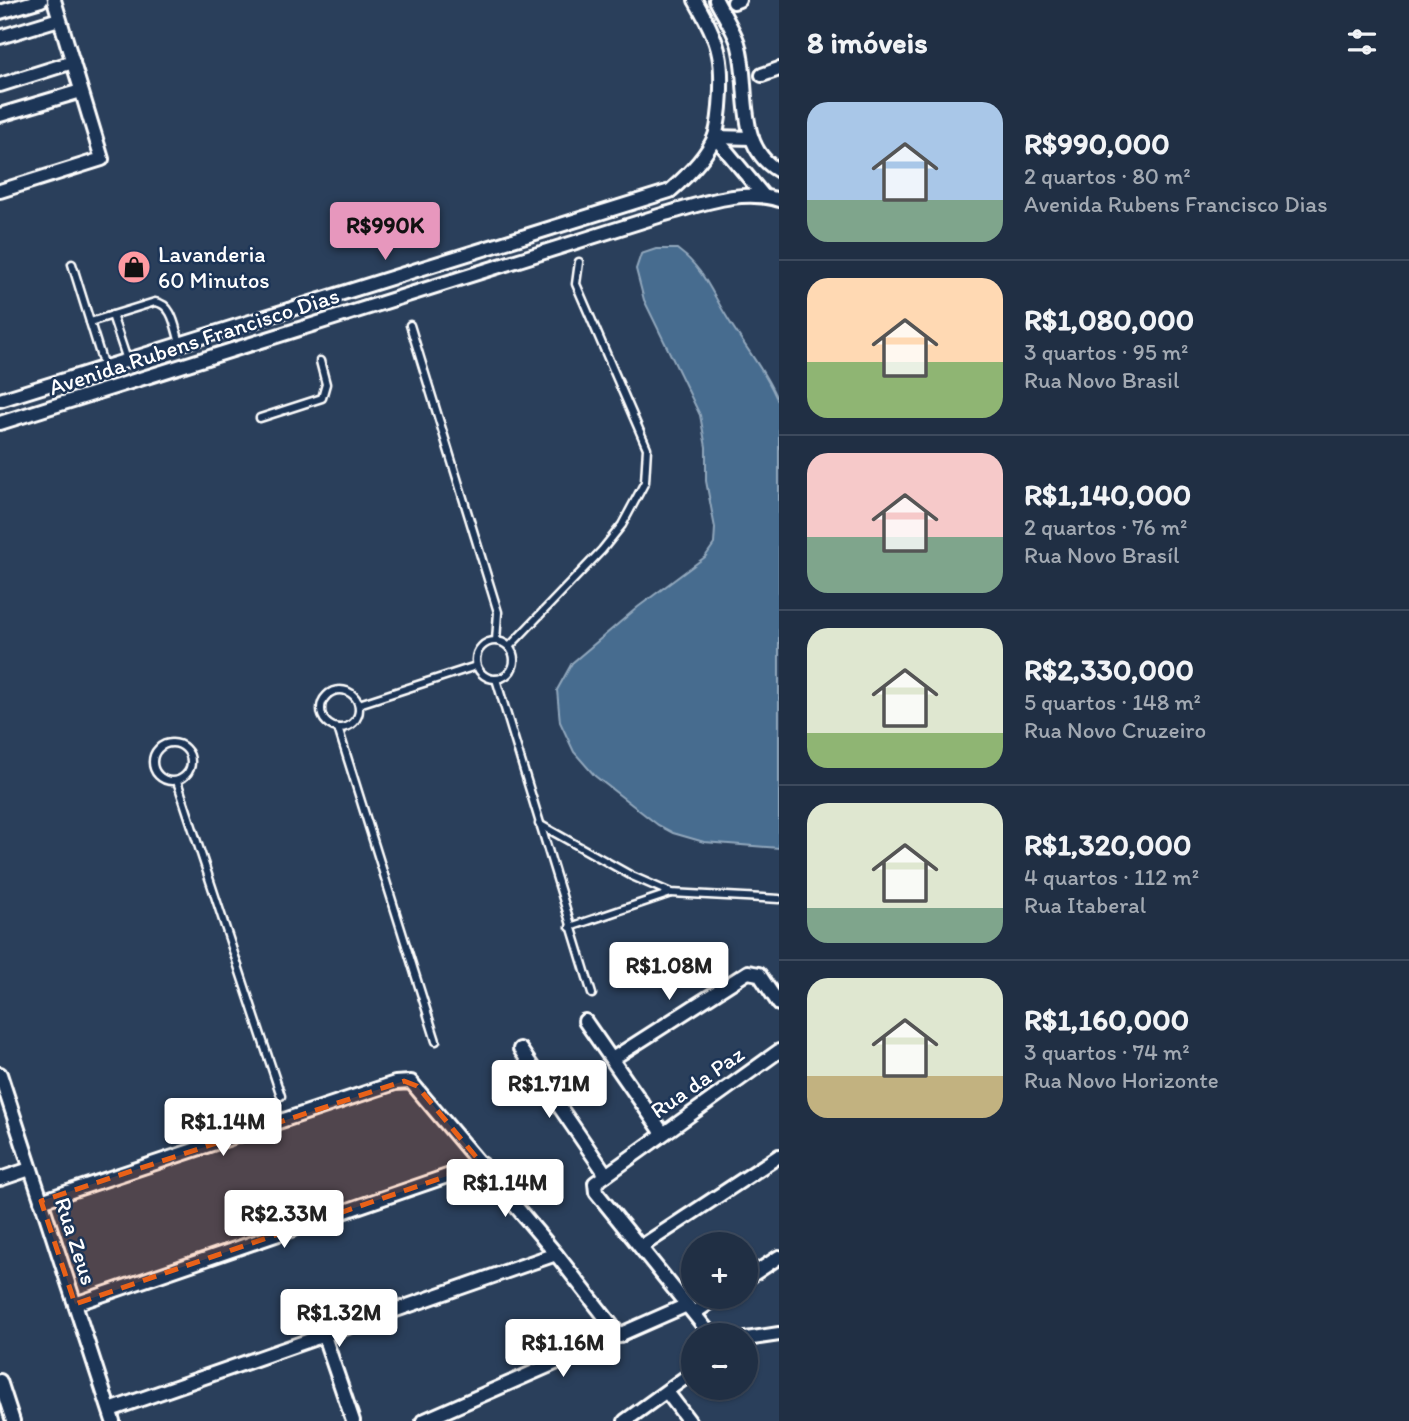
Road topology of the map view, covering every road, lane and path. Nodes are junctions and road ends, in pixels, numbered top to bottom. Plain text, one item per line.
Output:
1 (41, 0) edge
2 (54, 0) edge
3 (695, 0) edge
4 (716, 0) edge
5 (0, 12) edge
6 (60, 19) junction
7 (0, 37) edge
8 (738, 44) junction
9 (719, 52) junction
10 (73, 62) junction
11 (779, 69) edge
12 (762, 75) dead end
13 (0, 85) edge
14 (81, 91) junction
15 (0, 115) edge
16 (715, 137) junction
17 (752, 138) junction
18 (779, 171) edge
19 (0, 191) edge
20 (763, 195) junction
21 (779, 200) edge
22 (579, 262) dead end
23 (72, 264) dead end
24 (112, 315) junction
25 (90, 322) junction
26 (410, 325) dead end
27 (180, 343) junction
28 (127, 360) junction
29 (320, 361) dead end
30 (104, 367) junction
31 (0, 400) edge
32 (260, 418) dead end
33 (0, 423) edge
34 (496, 641) junction
35 (509, 647) junction
36 (476, 666) junction
37 (496, 680) junction
38 (359, 704) junction
39 (338, 728) junction
40 (177, 781) junction
41 (539, 824) junction
42 (671, 893) junction
43 (779, 899) edge
44 (570, 927) junction
45 (592, 994) dead end
46 (779, 1004) edge
47 (585, 1021) dead end
48 (436, 1041) dead end
49 (520, 1049) dead end
50 (779, 1051) edge
51 (612, 1059) junction
52 (0, 1074) edge
53 (281, 1096) dead end
54 (662, 1132) junction
55 (779, 1156) edge
56 (482, 1164) junction
57 (30, 1170) junction
58 (605, 1173) junction
59 (0, 1179) edge
60 (41, 1200) junction
61 (642, 1246) junction
62 (556, 1254) junction
63 (779, 1256) edge
64 (758, 1271) edge
65 (681, 1296) edge
66 (75, 1304) junction
67 (691, 1309) joint
68 (702, 1323) edge
69 (779, 1334) edge
70 (324, 1336) junction
71 (620, 1336) junction
72 (758, 1337) edge
73 (0, 1381) edge
74 (681, 1381) edge
75 (667, 1392) junction
76 (112, 1416) edge
77 (13, 1421) edge
78 (353, 1421) edge
79 (424, 1421) edge
80 (625, 1421) edge
81 (689, 1421) edge

1 - 5 street
2 - 6 street
3 - 9 street
4 - 8 street
6 - 7 street
6 - 10 street
8 - 9 street
8 - 17 street
9 - 16 street
10 - 13 street
10 - 14 street
11 - 12 street
14 - 15 street
14 - 19 street
16 - 17 street
16 - 20 street
16 - 27 street, Avenida Rubens Francisco Dias
17 - 18 street
20 - 21 street, Avenida Rubens Francisco Dias
20 - 33 street, Avenida Rubens Francisco Dias
22 - 35 lane
23 - 25 lane
24 - 25 lane
24 - 27 lane
24 - 28 lane
25 - 30 lane
26 - 34 lane
27 - 28 street, Avenida Rubens Francisco Dias
28 - 30 street, Avenida Rubens Francisco Dias
29 - 32 lane
30 - 31 street, Avenida Rubens Francisco Dias
34 - 35 lane
34 - 36 lane
35 - 37 lane
36 - 37 lane
36 - 38 lane
37 - 41 lane
38 - 39 lane
38 - 39 lane
39 - 48 lane
40 - 40 lane
40 - 53 lane
41 - 42 lane
41 - 44 lane
42 - 43 lane
42 - 44 lane
44 - 45 lane
46 - 51 street
47 - 51 street
49 - 58 street
50 - 54 street, Rua da Paz
51 - 54 street
52 - 57 street, Rua Zeus
54 - 58 street, Rua da Paz
55 - 61 street
56 - 60 street
56 - 62 street
56 - 66 street
57 - 59 street
57 - 60 street, Rua Zeus
58 - 61 street
60 - 66 street, Rua Zeus
61 - 65 street
62 - 70 street
62 - 71 street
63 - 64 street
66 - 76 street, Rua Zeus
67 - 68 street
67 - 71 street
69 - 72 street
70 - 76 street
70 - 78 street
71 - 79 street
73 - 77 street
74 - 75 street
75 - 80 street
75 - 81 street

